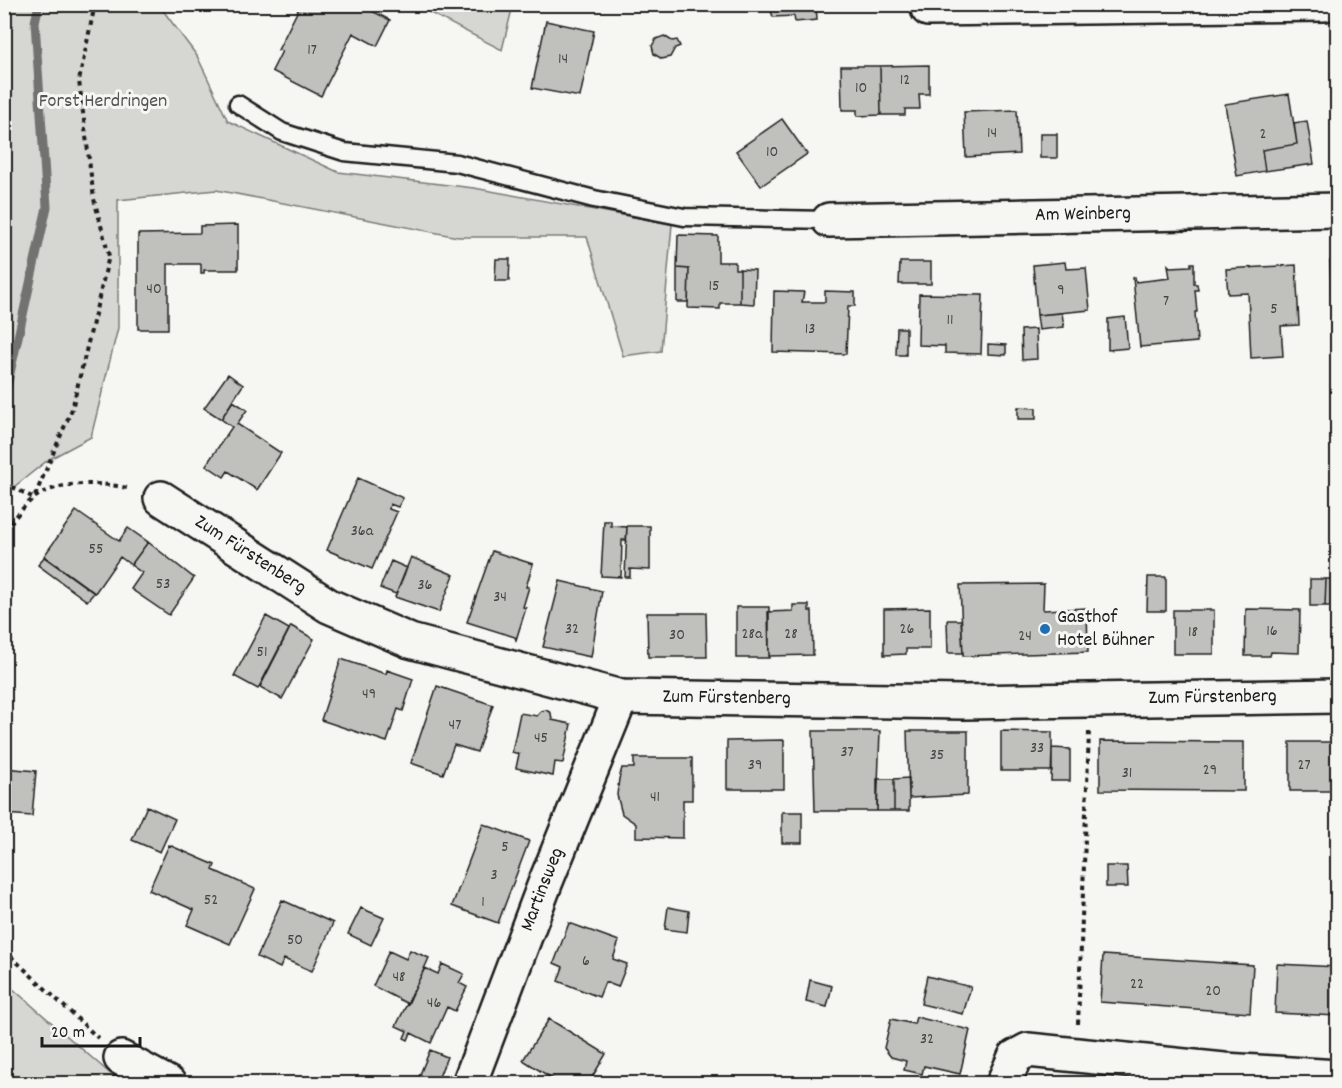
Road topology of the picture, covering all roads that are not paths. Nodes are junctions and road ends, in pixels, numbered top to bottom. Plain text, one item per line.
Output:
1 (1324, 4) edge
2 (928, 9) dead end
3 (238, 104) dead end
4 (1338, 210) edge
5 (829, 220) joint
6 (161, 498) road end
7 (1338, 696) edge
8 (621, 697) junction
9 (121, 1059) road end
10 (1338, 1077) edge
11 (169, 1083) edge
12 (469, 1083) edge
13 (1003, 1083) edge

1 - 2 street
3 - 5 lane
4 - 5 street, Am Weinberg
6 - 8 street, Zum Fürstenberg
7 - 8 street, Zum Fürstenberg
8 - 12 street, Martinsweg
9 - 11 street
10 - 13 street

